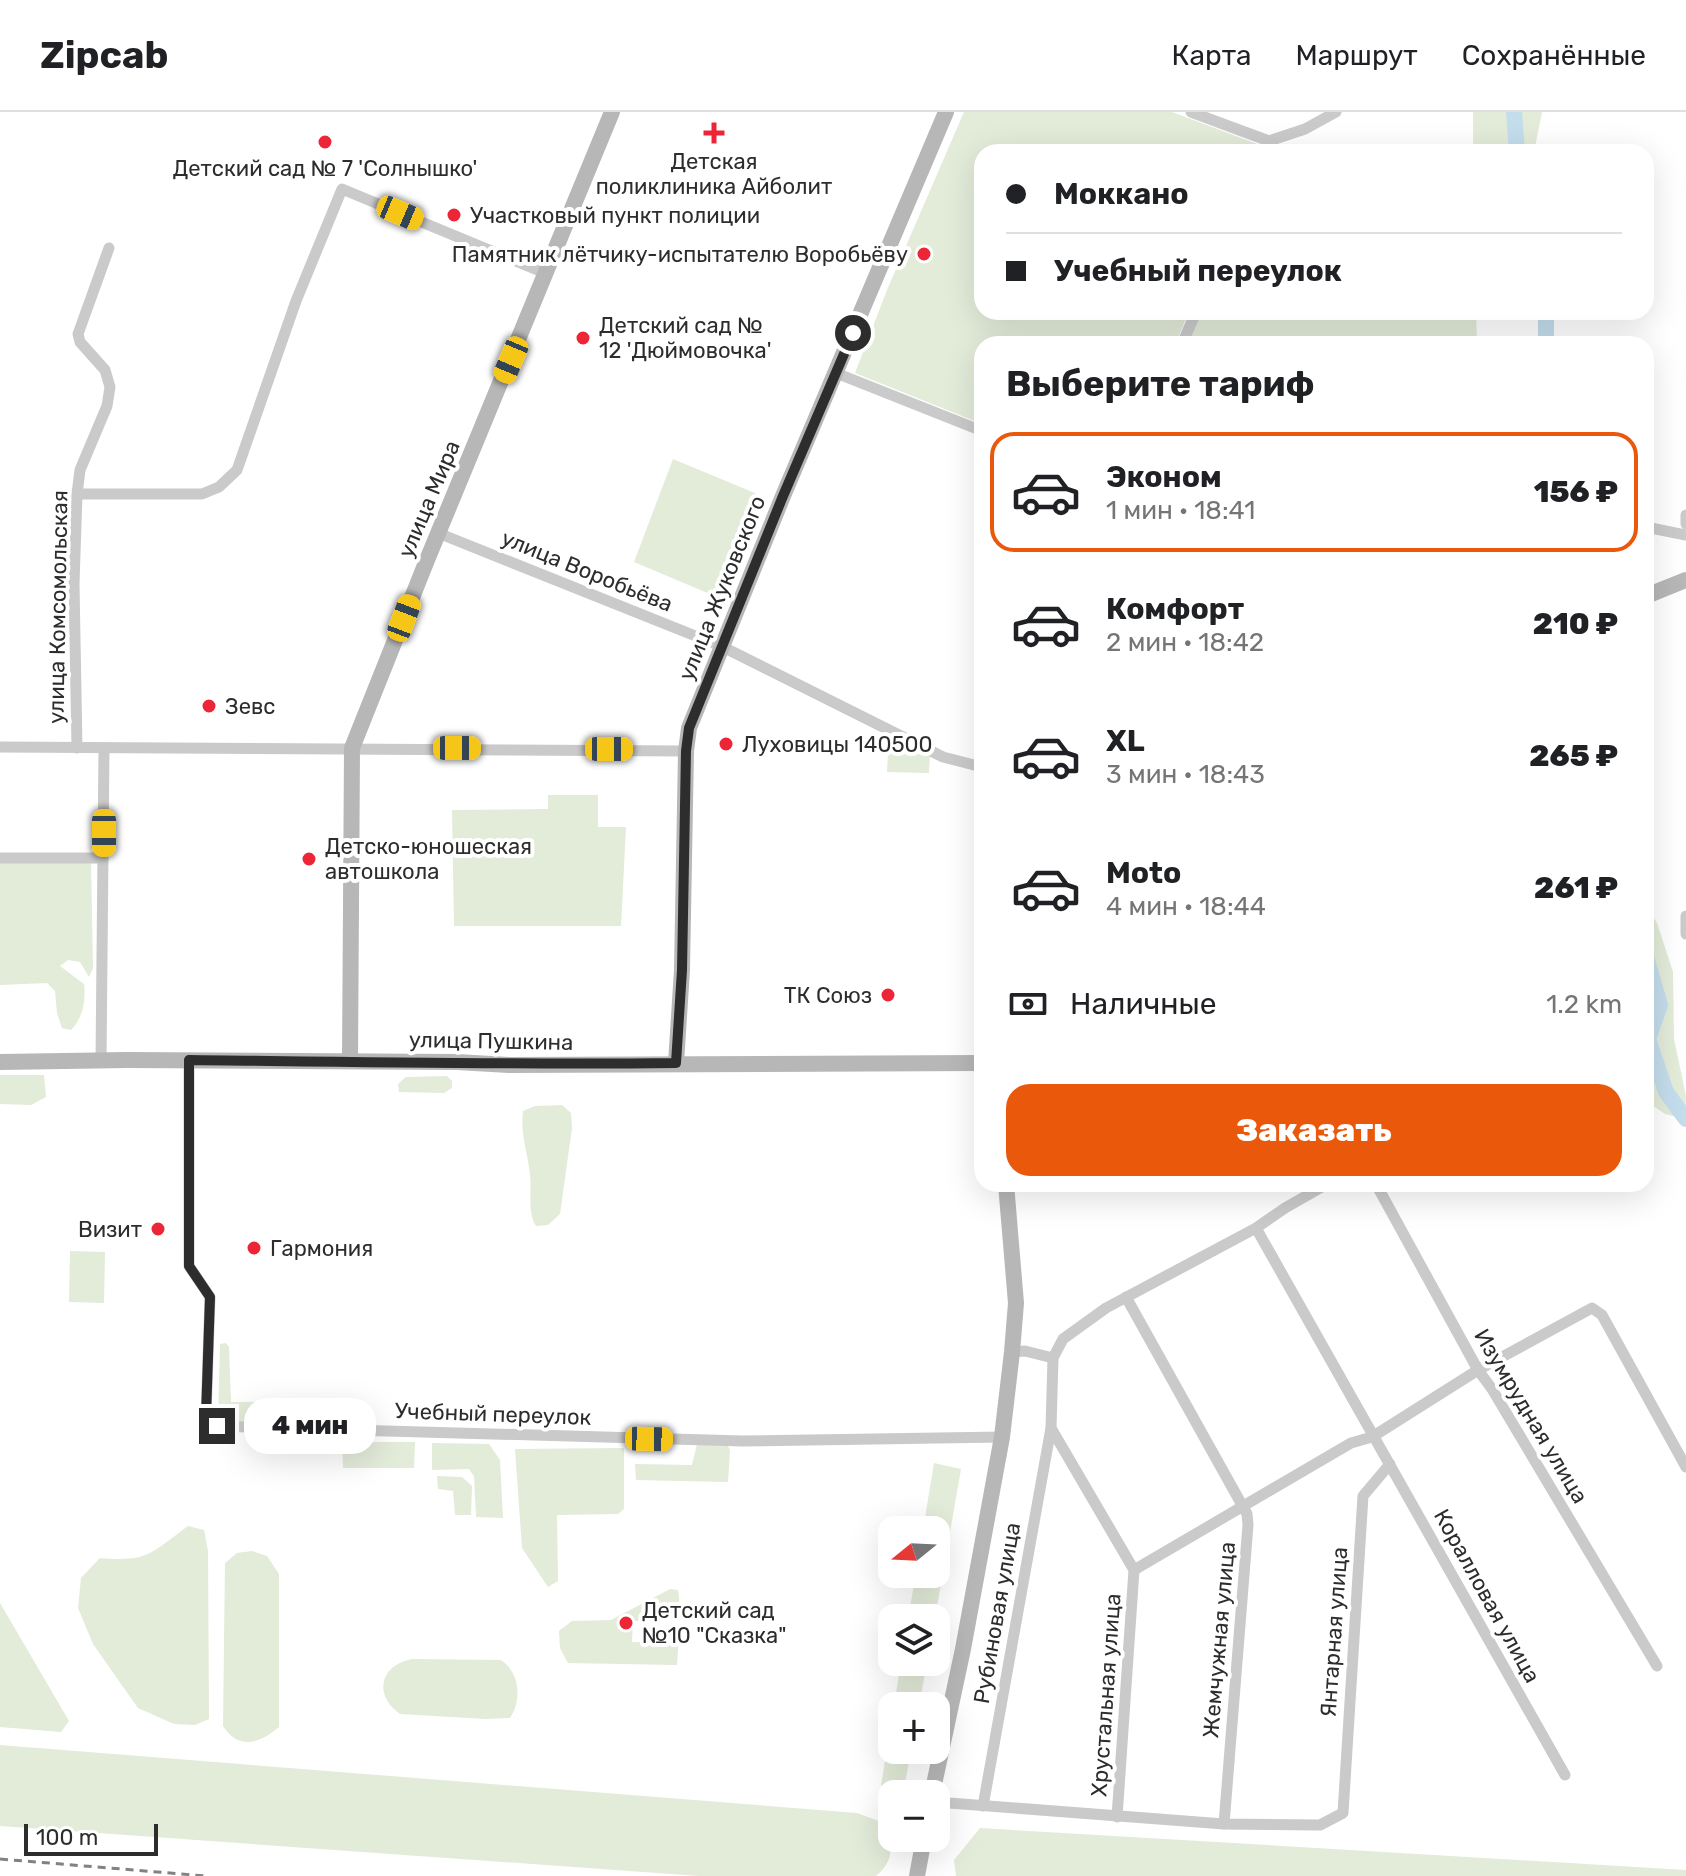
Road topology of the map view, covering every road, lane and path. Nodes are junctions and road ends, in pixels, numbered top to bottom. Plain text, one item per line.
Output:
1 (612, 112) edge
2 (946, 112) edge
3 (1191, 112) edge
4 (1336, 112) edge
5 (1260, 144) edge
6 (1272, 144) edge
7 (109, 248) dead end
8 (547, 274) junction
9 (836, 373) junction
10 (974, 428) edge
11 (77, 494) junction
12 (1686, 515) edge
13 (1686, 524) edge
14 (1654, 529) edge
15 (438, 533) junction
16 (1686, 535) edge
17 (1686, 580) edge
18 (1654, 593) edge
19 (723, 647) junction
20 (0, 747) edge
21 (77, 748) junction
22 (104, 748) junction
23 (352, 748) junction
24 (686, 751) junction
25 (974, 765) edge
26 (0, 858) edge
27 (103, 858) junction
28 (1686, 916) edge
29 (1686, 934) edge
30 (189, 1060) junction
31 (101, 1061) junction
32 (350, 1061) junction
33 (0, 1062) edge
34 (676, 1063) junction
35 (974, 1063) edge
36 (1007, 1192) edge
37 (1313, 1192) edge
38 (1380, 1192) edge
39 (1256, 1228) junction
40 (1126, 1297) junction
41 (1012, 1352) junction
42 (1053, 1358) junction
43 (1478, 1370) junction
44 (1051, 1428) junction
45 (1002, 1437) junction
46 (1372, 1437) junction
47 (1390, 1464) junction
48 (1686, 1467) edge
49 (1243, 1507) junction
50 (1134, 1570) junction
51 (1657, 1666) dead end
52 (1565, 1775) dead end
53 (935, 1780) edge
54 (950, 1803) edge
55 (983, 1806) junction
56 (1117, 1817) junction
57 (1224, 1824) junction
58 (921, 1852) edge
59 (917, 1876) edge

1 - 8 street, улица Мира
2 - 9 street, улица Жуковского
3 - 5 street
4 - 6 street
7 - 11 street, улица Комсомольская
8 - 11 street
8 - 15 street, улица Мира
9 - 10 street
9 - 19 street, улица Жуковского
11 - 21 street, улица Комсомольская
12 - 13 street
14 - 16 street
15 - 19 street, улица Воробьёва
15 - 23 street, улица Мира
17 - 18 street
19 - 24 street, улица Жуковского
19 - 25 street, улица Воробьёва
20 - 21 street
21 - 22 street
22 - 23 street
22 - 27 street
23 - 24 street
23 - 32 street, улица Мира
24 - 34 street, улица Жуковского
26 - 27 street
27 - 31 street
28 - 29 street
30 - 31 street, улица Пушкина
30 - 32 street, улица Пушкина
30 - 45 street, Учебный переулок
31 - 33 street, улица Пушкина
32 - 34 street, улица Пушкина
34 - 35 street, улица Пушкина
36 - 41 street
37 - 39 street
38 - 43 street, Изумрудная улица
39 - 40 street
39 - 46 street
40 - 42 street
40 - 49 street, Жемчужная улица
41 - 42 street
41 - 45 street
42 - 44 street
43 - 46 street
43 - 48 street
43 - 51 street, Изумрудная улица
44 - 50 street, Хрустальная улица
44 - 55 street, Рубиновая улица
45 - 53 street
46 - 47 street, Коралловая улица
46 - 49 street
47 - 52 street, Коралловая улица
47 - 57 street, Янтарная улица
49 - 50 street
49 - 57 street, Жемчужная улица
50 - 56 street, Хрустальная улица
54 - 55 street
55 - 56 street
56 - 57 street
58 - 59 street

